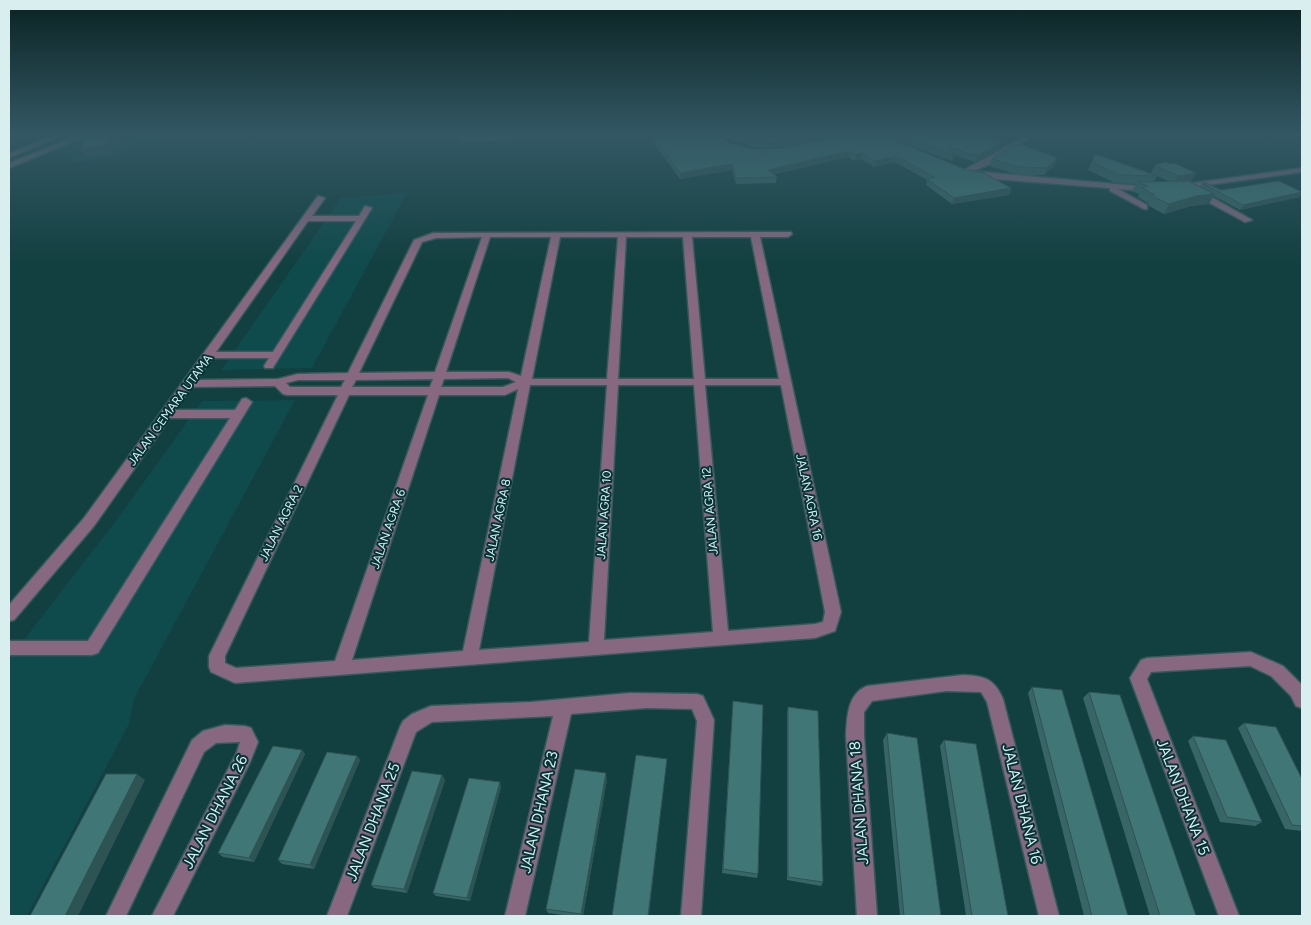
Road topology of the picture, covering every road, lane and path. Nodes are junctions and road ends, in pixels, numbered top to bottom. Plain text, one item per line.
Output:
1 (1020, 179) edge
2 (1235, 179) edge
3 (1185, 186) junction
4 (1110, 187) junction
5 (1162, 188) edge
6 (1172, 188) edge
7 (322, 198) dead end
8 (1144, 207) dead end
9 (368, 208) dead end
10 (362, 218) junction
11 (307, 219) junction
12 (1248, 220) dead end
13 (487, 234) junction
14 (556, 234) junction
15 (622, 234) junction
16 (687, 234) junction
17 (755, 234) junction
18 (788, 234) dead end
19 (209, 356) junction
20 (275, 356) junction
21 (269, 366) dead end
22 (352, 376) junction
23 (440, 376) junction
24 (278, 382) junction
25 (526, 382) junction
26 (612, 382) junction
27 (699, 382) junction
28 (785, 382) junction
29 (188, 384) junction
30 (344, 391) junction
31 (434, 391) junction
32 (167, 414) junction
33 (9, 615) edge
34 (721, 639) junction
35 (9, 648) edge
36 (596, 648) junction
37 (469, 658) junction
38 (341, 668) junction
39 (867, 694) joint
40 (1302, 700) edge
41 (564, 707) junction
42 (116, 916) edge
43 (162, 916) edge
44 (337, 916) edge
45 (515, 916) edge
46 (691, 916) edge
47 (867, 916) edge
48 (1049, 916) edge
49 (1229, 916) edge

1 - 4 street
2 - 3 street
3 - 6 street
3 - 12 street
4 - 5 street
4 - 8 street
7 - 11 street, JALAN CEMARA UTAMA
9 - 10 street
10 - 11 street
10 - 20 street
11 - 19 street, JALAN CEMARA UTAMA
13 - 14 street
13 - 22 street, JALAN AGRA 2
13 - 23 street, JALAN AGRA 6
14 - 15 street
14 - 25 street, JALAN AGRA 8
15 - 16 street
15 - 26 street, JALAN AGRA 10
16 - 17 street
16 - 27 street, JALAN AGRA 12
17 - 18 street
17 - 28 street, JALAN AGRA 16
19 - 20 street
19 - 29 street, JALAN CEMARA UTAMA
20 - 21 street
22 - 23 street
22 - 24 street
22 - 30 street, JALAN AGRA 2
23 - 25 street
23 - 31 street, JALAN AGRA 6
24 - 29 street
24 - 30 street
25 - 26 street
25 - 31 street
25 - 37 street, JALAN AGRA 8
26 - 27 street
26 - 36 street, JALAN AGRA 10
27 - 28 street
27 - 34 street, JALAN AGRA 12
28 - 34 street, JALAN AGRA 16
29 - 32 street, JALAN CEMARA UTAMA
30 - 31 street
30 - 38 street, JALAN AGRA 2
31 - 38 street, JALAN AGRA 6
32 - 33 street, JALAN CEMARA UTAMA
32 - 35 street
34 - 36 street
36 - 37 street
37 - 38 street
39 - 47 street, JALAN DHANA 18
39 - 48 street, JALAN DHANA 16
40 - 49 street, JALAN DHANA 15
41 - 44 street, JALAN DHANA 25
41 - 45 street, JALAN DHANA 23
41 - 46 street
42 - 43 street, JALAN DHANA 26

